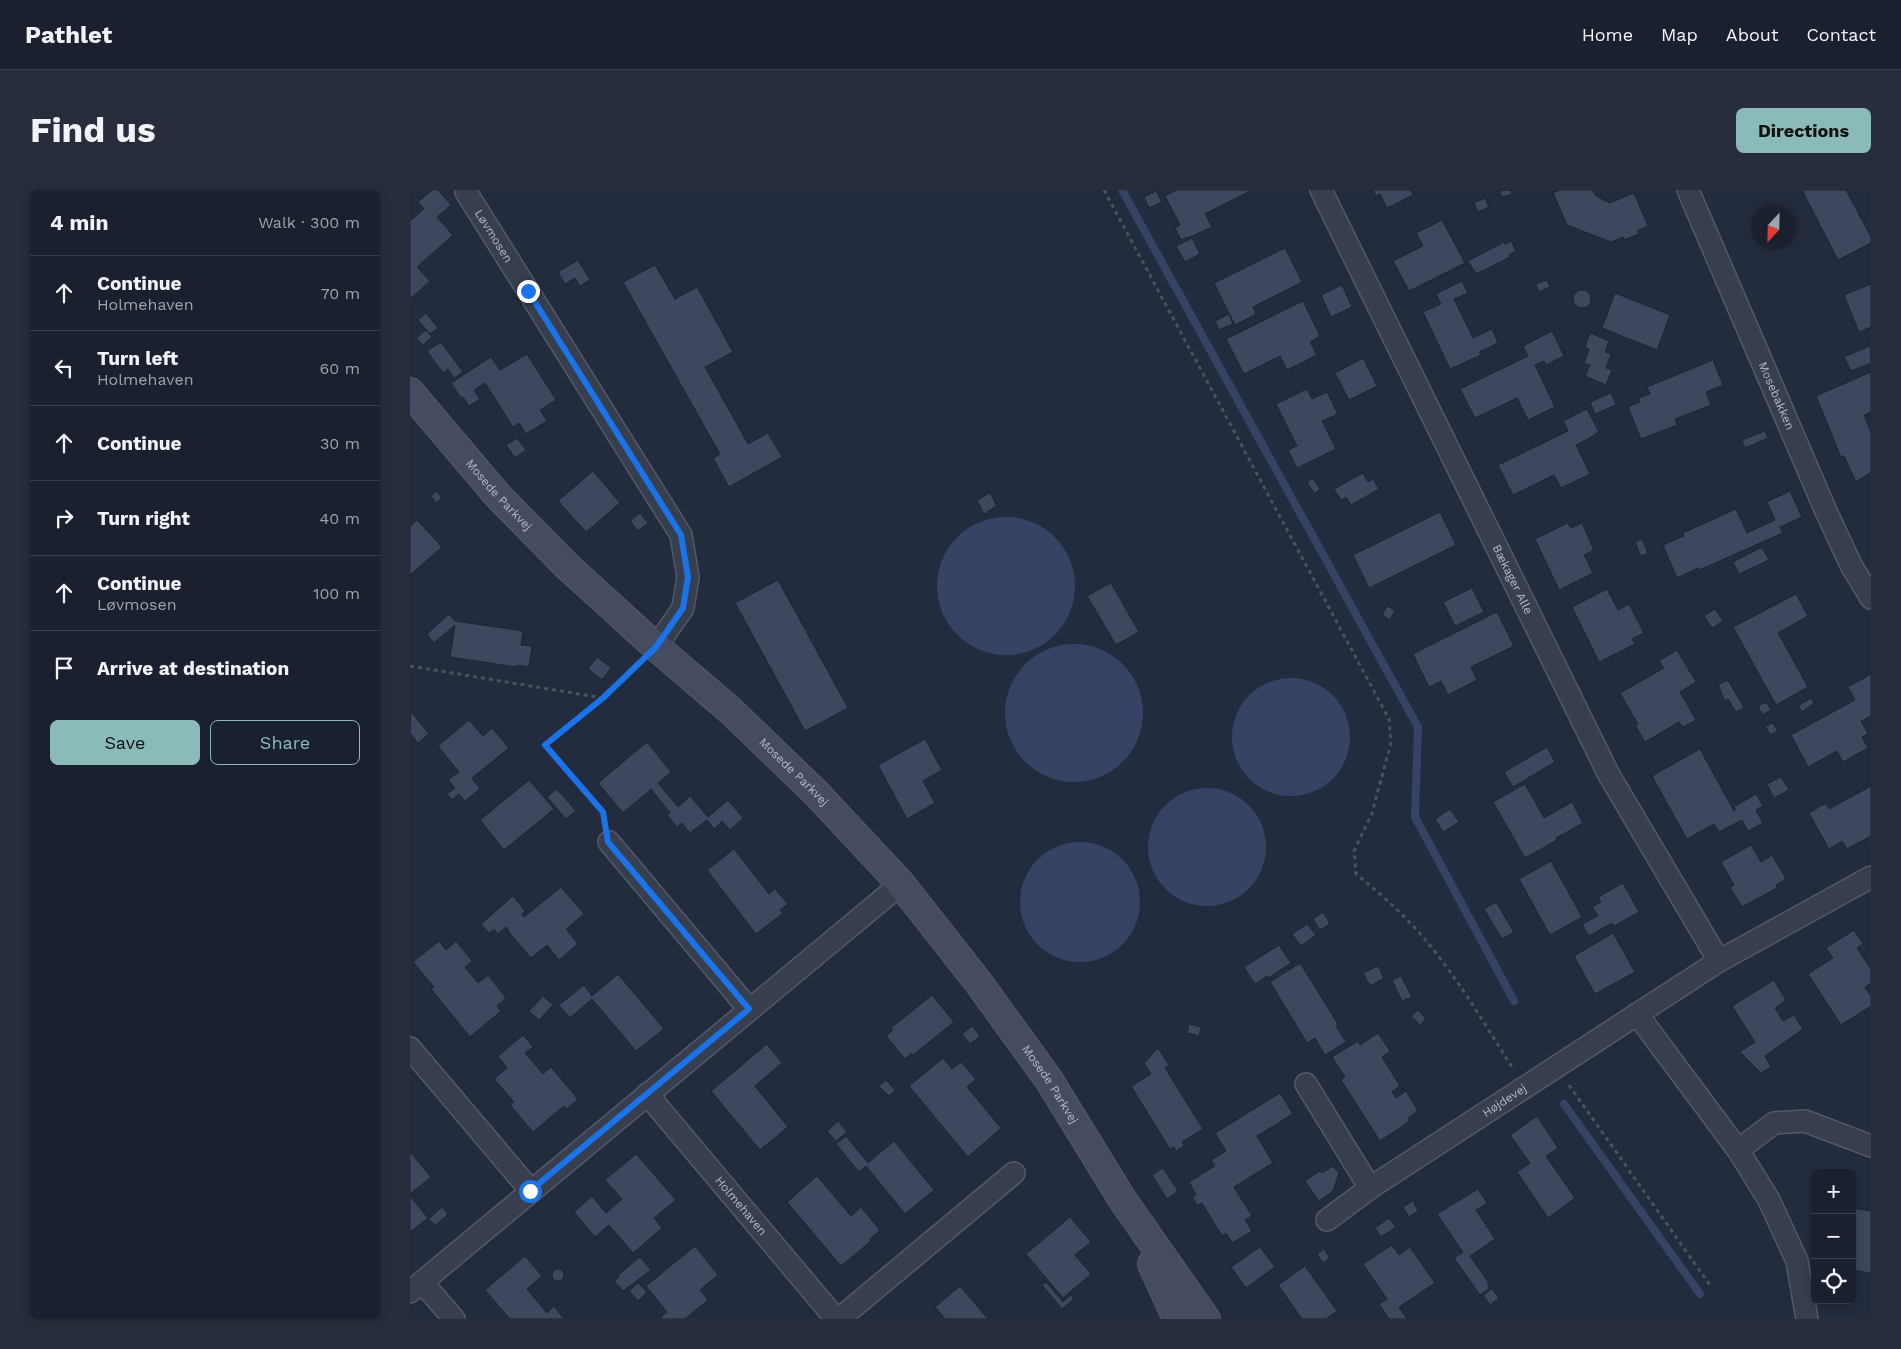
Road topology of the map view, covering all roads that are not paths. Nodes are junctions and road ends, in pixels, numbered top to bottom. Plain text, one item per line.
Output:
1 (1321, 190) edge
2 (1688, 190) edge
3 (466, 192) dead end
4 (410, 392) edge
5 (1871, 598) edge
6 (656, 647) junction
7 (608, 842) road end
8 (1871, 876) edge
9 (901, 884) junction
10 (1719, 961) junction
11 (749, 1009) junction
12 (1637, 1014) junction
13 (410, 1048) edge
14 (1306, 1084) dead end
15 (647, 1094) junction
16 (1871, 1146) edge
17 (1738, 1150) junction
18 (1014, 1173) dead end
19 (1370, 1188) junction
20 (530, 1191) junction
21 (1122, 1200) junction
22 (1327, 1220) dead end
23 (416, 1287) edge
24 (454, 1319) edge
25 (836, 1319) edge
26 (840, 1319) edge
27 (1177, 1319) edge
28 (1206, 1319) edge
29 (1807, 1319) edge

1 - 10 street, Bækager Alle
2 - 5 street, Mosebakken
3 - 6 street, Løvmosen
4 - 6 street, Mosede Parkvej
6 - 9 street, Mosede Parkvej
7 - 11 street
8 - 10 street, Højdevej
9 - 11 street
9 - 21 street, Mosede Parkvej
10 - 12 street, Højdevej
11 - 15 street
12 - 17 street
12 - 19 street, Højdevej
13 - 20 street
14 - 19 street
15 - 20 street
15 - 25 street, Holmehaven
16 - 17 street
17 - 29 street
18 - 26 street
19 - 22 street, Højdevej
20 - 23 street
21 - 27 street, Mosede Parkvej
21 - 28 street, Mosede Parkvej
23 - 24 street

